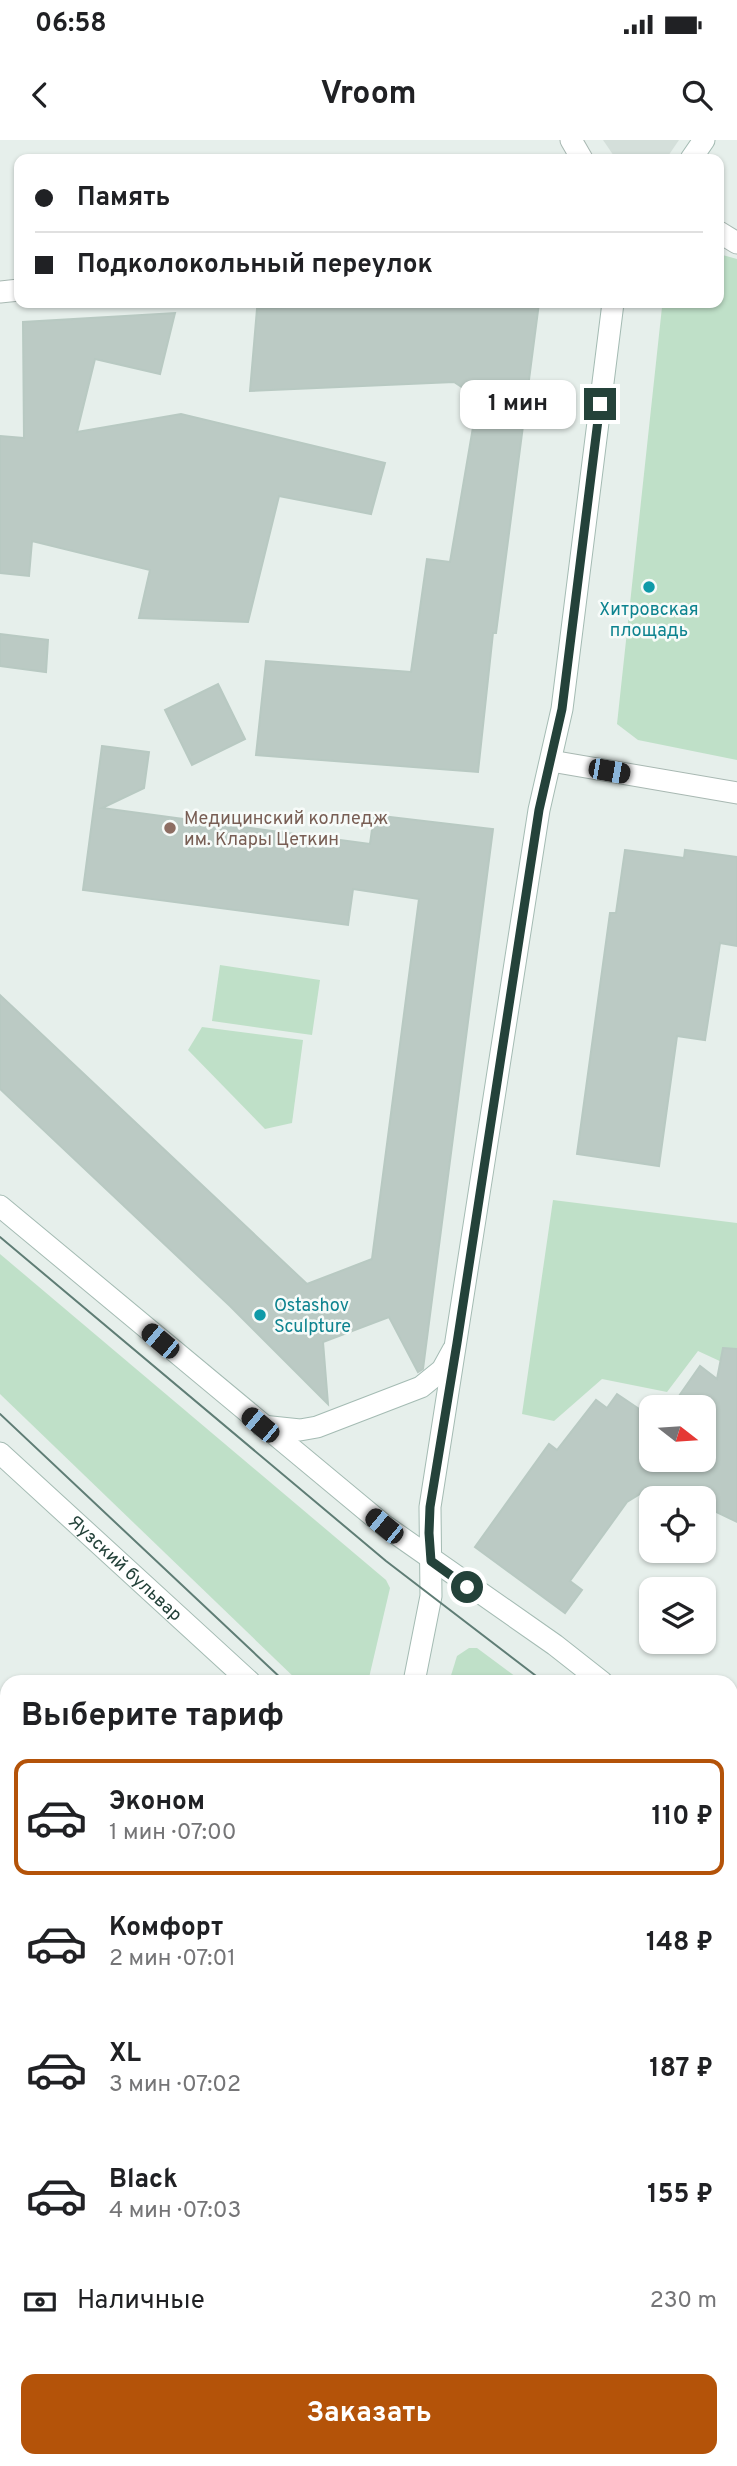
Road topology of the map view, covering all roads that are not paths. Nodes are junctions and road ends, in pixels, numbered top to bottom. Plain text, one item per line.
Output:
1 (612, 308) edge
2 (551, 761) junction
3 (737, 793) edge
4 (0, 1206) edge
5 (457, 1343) junction
6 (260, 1425) junction
7 (0, 1453) edge
8 (431, 1561) junction
9 (242, 1675) edge
10 (415, 1675) edge
11 (593, 1675) edge

1 - 2 street
2 - 3 street
2 - 5 street
4 - 6 street
5 - 6 street
5 - 8 street
6 - 8 street
7 - 9 street, Яузский бульвар
8 - 10 street
8 - 11 street

